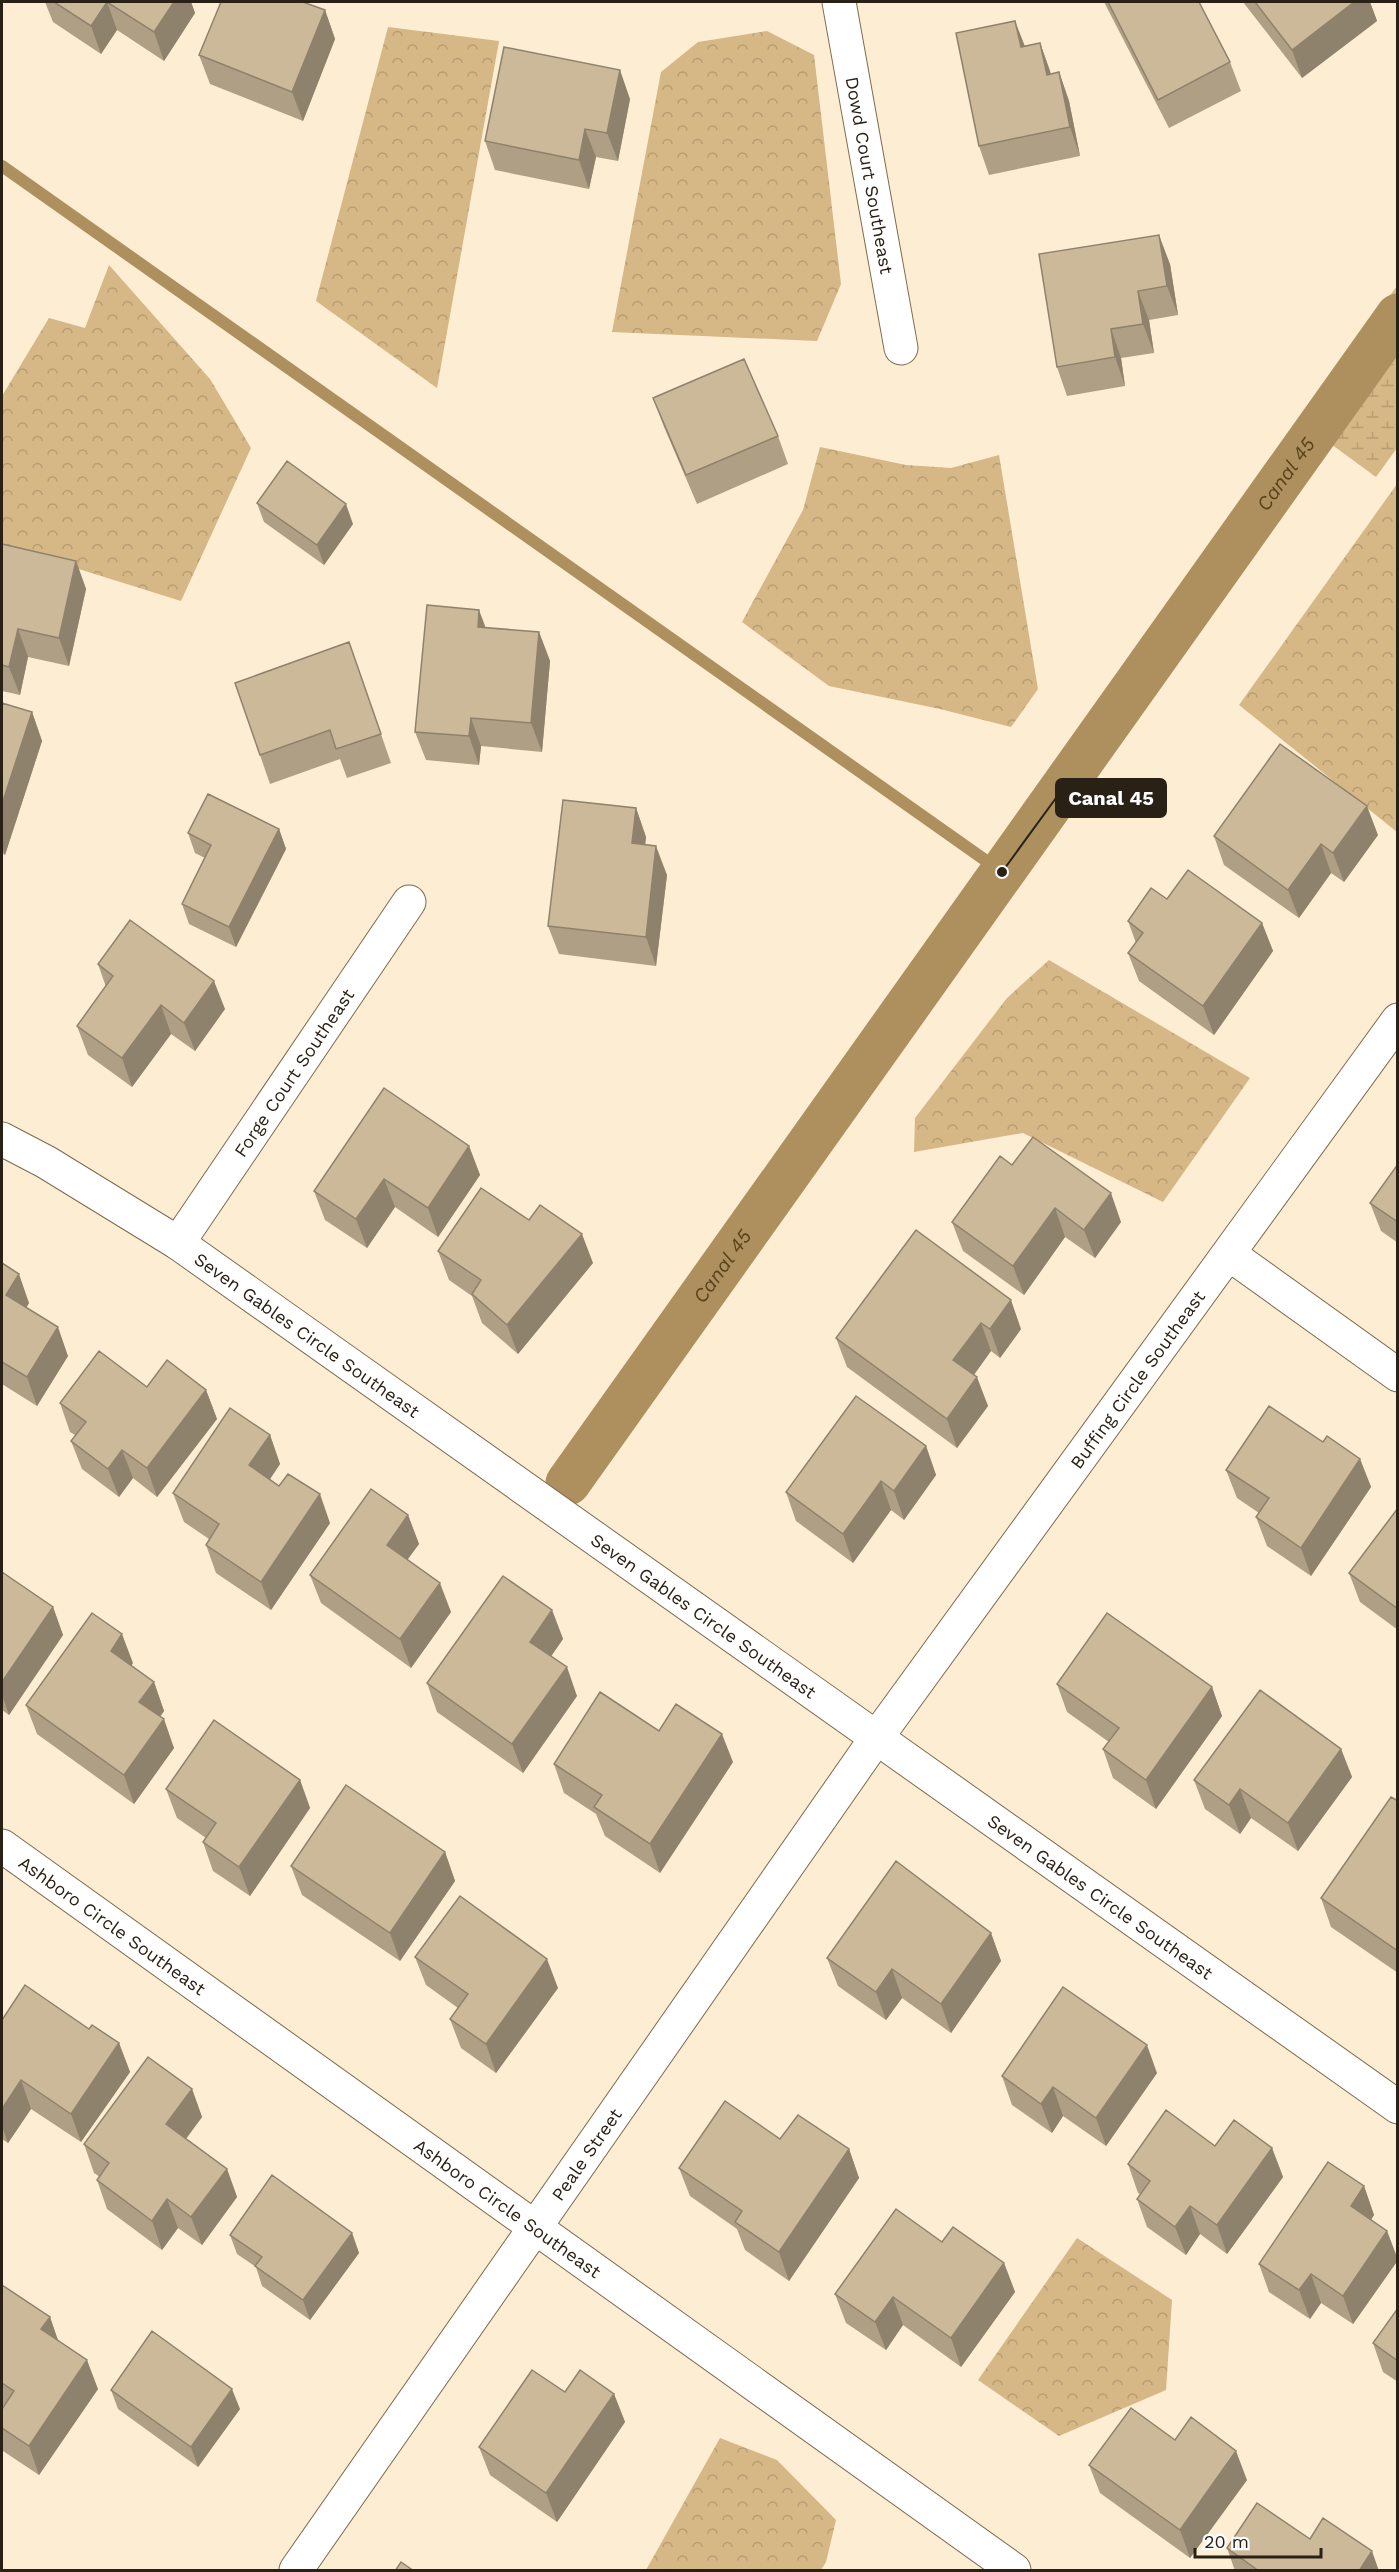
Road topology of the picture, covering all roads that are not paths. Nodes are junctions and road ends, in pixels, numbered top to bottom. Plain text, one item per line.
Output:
1 (838, 2) edge
2 (901, 348) dead end
3 (409, 902) dead end
4 (1398, 1020) edge
5 (2, 1139) edge
6 (178, 1243) junction
7 (1229, 1254) junction
8 (1398, 1375) edge
9 (877, 1737) junction
10 (2, 1846) edge
11 (1398, 2107) edge
12 (535, 2229) junction
13 (296, 2571) edge
14 (1014, 2571) edge

1 - 2 street, Dowd Court Southeast
3 - 6 street, Forge Court Southeast
4 - 7 street, Buffing Circle Southeast
5 - 6 street, Seven Gables Circle Southeast
6 - 9 street, Seven Gables Circle Southeast
7 - 8 street
7 - 9 street, Buffing Circle Southeast
9 - 11 street, Seven Gables Circle Southeast
9 - 12 street, Peale Street
10 - 12 street, Ashboro Circle Southeast
12 - 13 street, Peale Street
12 - 14 street, Ashboro Circle Southeast

